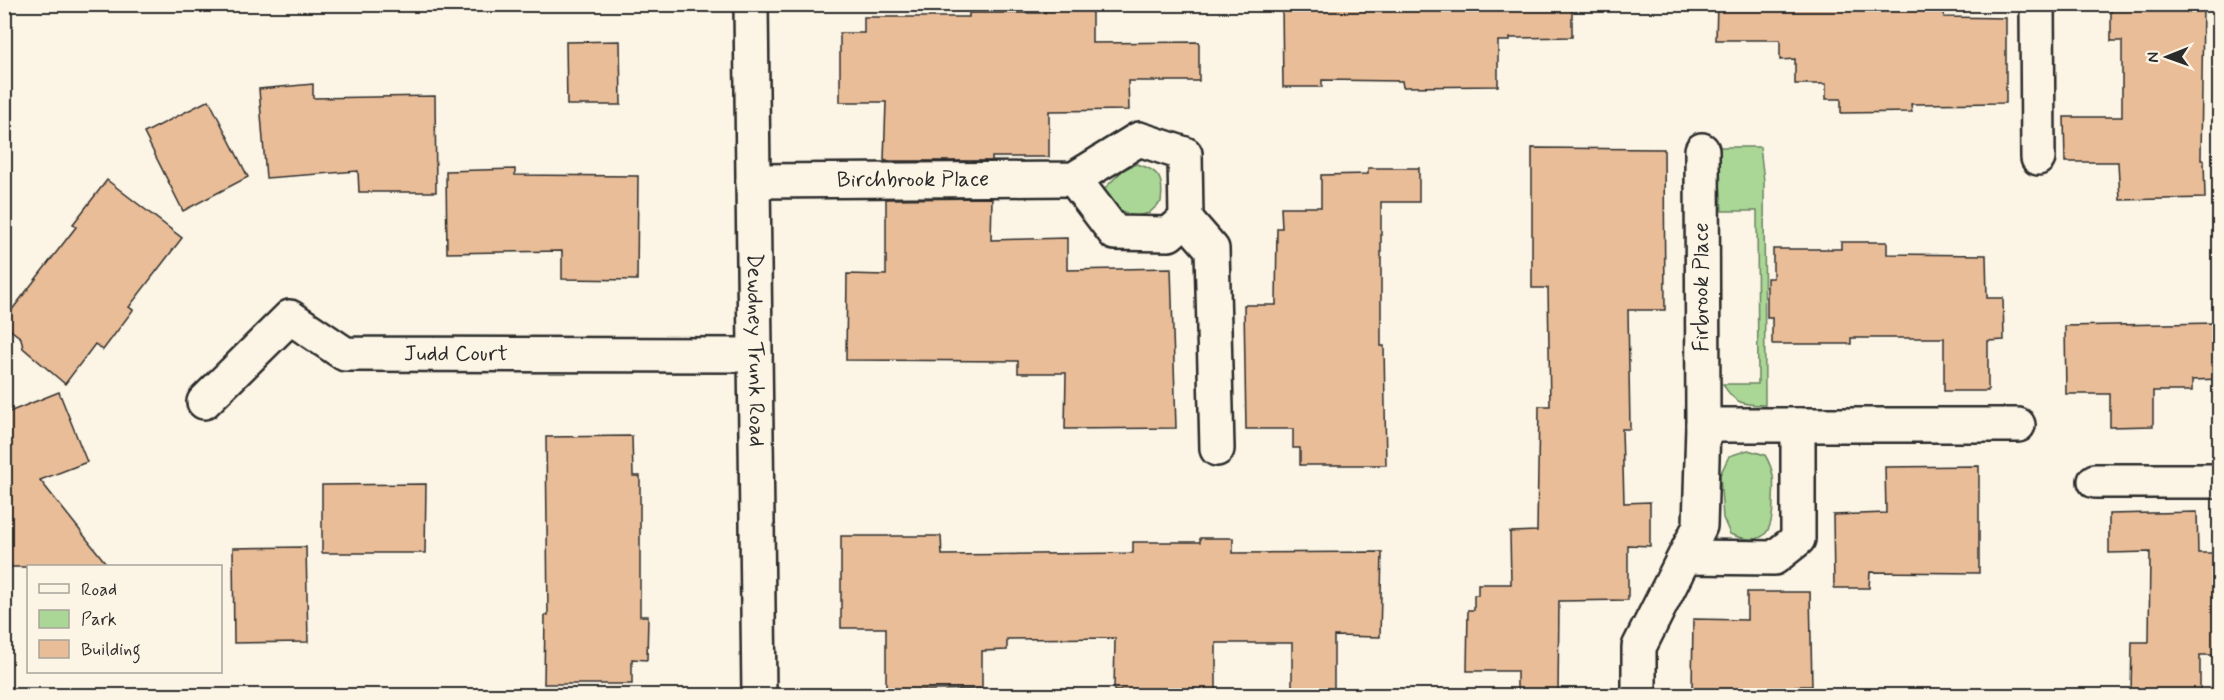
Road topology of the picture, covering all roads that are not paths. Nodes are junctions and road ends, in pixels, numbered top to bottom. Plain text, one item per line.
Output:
1 (751, 4) edge
2 (2037, 4) edge
3 (1702, 150) dead end
4 (2038, 158) dead end
5 (1074, 179) junction
6 (753, 181) junction
7 (1186, 219) junction
8 (755, 355) junction
9 (204, 402) dead end
10 (1703, 425) junction
11 (1798, 425) junction
12 (2018, 425) dead end
13 (1216, 449) dead end
14 (2095, 481) dead end
15 (2220, 481) edge
16 (1686, 557) junction
17 (759, 696) edge
18 (1639, 696) edge

1 - 6 street, Dewdney Trunk Road
2 - 4 street
3 - 10 street, Firbrook Place
5 - 6 street, Birchbrook Place
5 - 7 street
5 - 7 street
6 - 8 street, Dewdney Trunk Road
7 - 13 street
8 - 9 street, Judd Court
8 - 17 street, Dewdney Trunk Road
10 - 11 street
10 - 16 street, Firbrook Place
11 - 12 street
11 - 16 street
14 - 15 street
16 - 18 street, Firbrook Place

